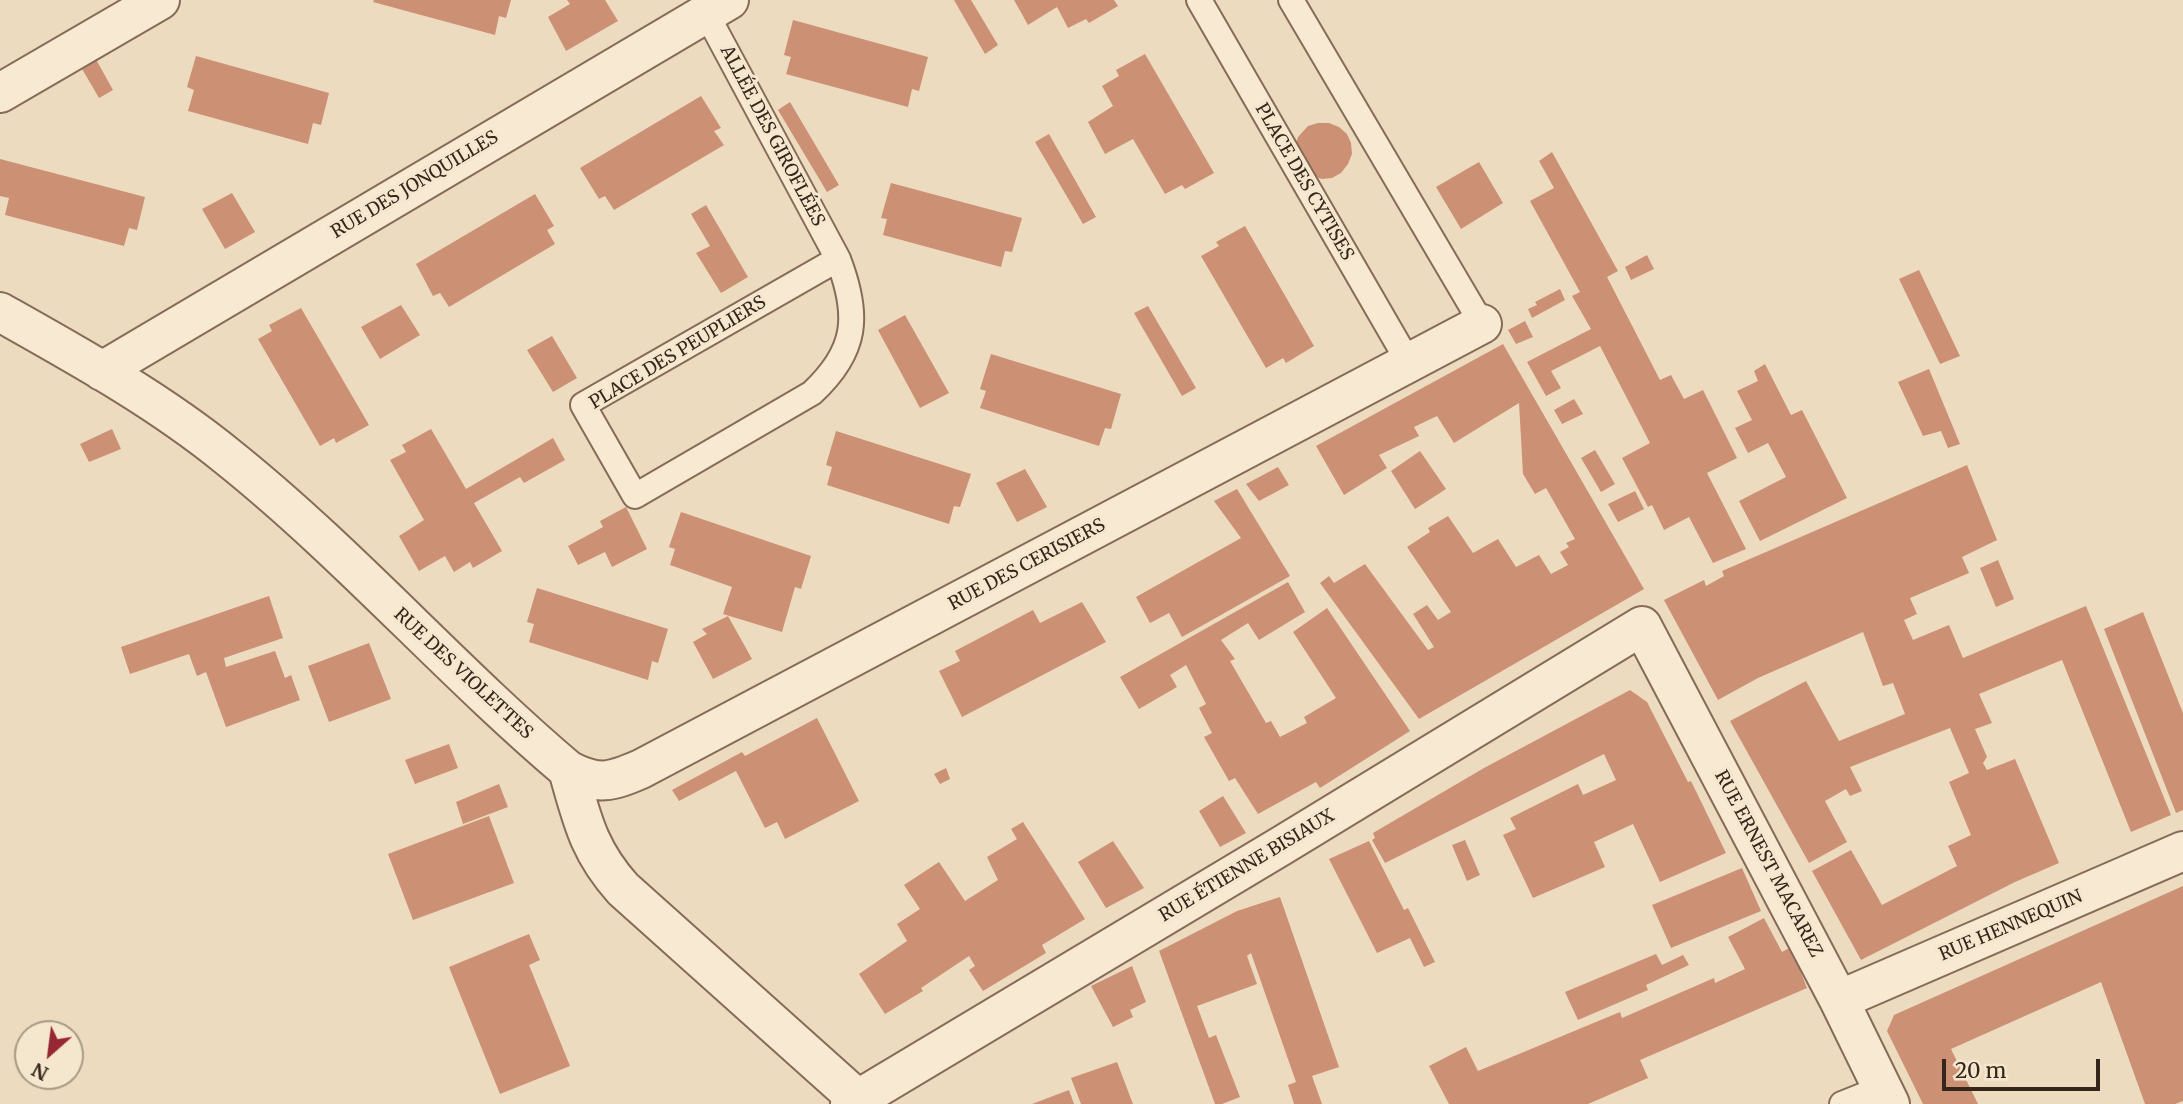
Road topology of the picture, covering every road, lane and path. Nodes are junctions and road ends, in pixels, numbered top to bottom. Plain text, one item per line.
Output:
1 (160, 0) edge
2 (1199, 0) edge
3 (1291, 0) edge
4 (717, 7) edge
5 (0, 93) edge
6 (838, 259) junction
7 (0, 312) edge
8 (1482, 324) joint
9 (1409, 363) junction
10 (102, 371) junction
11 (1642, 626) joint
12 (568, 770) junction
13 (2183, 852) edge
14 (1839, 1000) junction
15 (1886, 1096) edge
16 (857, 1103) edge
17 (1842, 1104) edge

1 - 5 street
2 - 9 lane, PLACE DES CYTISES
3 - 8 lane
4 - 6 lane, ALLÉE DES GIROFLÉES
4 - 10 street, RUE DES JONQUILLES
6 - 6 lane, PLACE DES PEUPLIERS
7 - 10 street, RUE DES VIOLETTES
8 - 9 street, RUE DES CERISIERS
9 - 12 street, RUE DES CERISIERS
10 - 12 street, RUE DES VIOLETTES
11 - 14 street, RUE ERNEST MACAREZ
11 - 16 street, RUE ÉTIENNE BISIAUX
12 - 16 street
13 - 14 street, RUE HENNEQUIN
14 - 15 street, RUE ERNEST MACAREZ
15 - 17 lane

